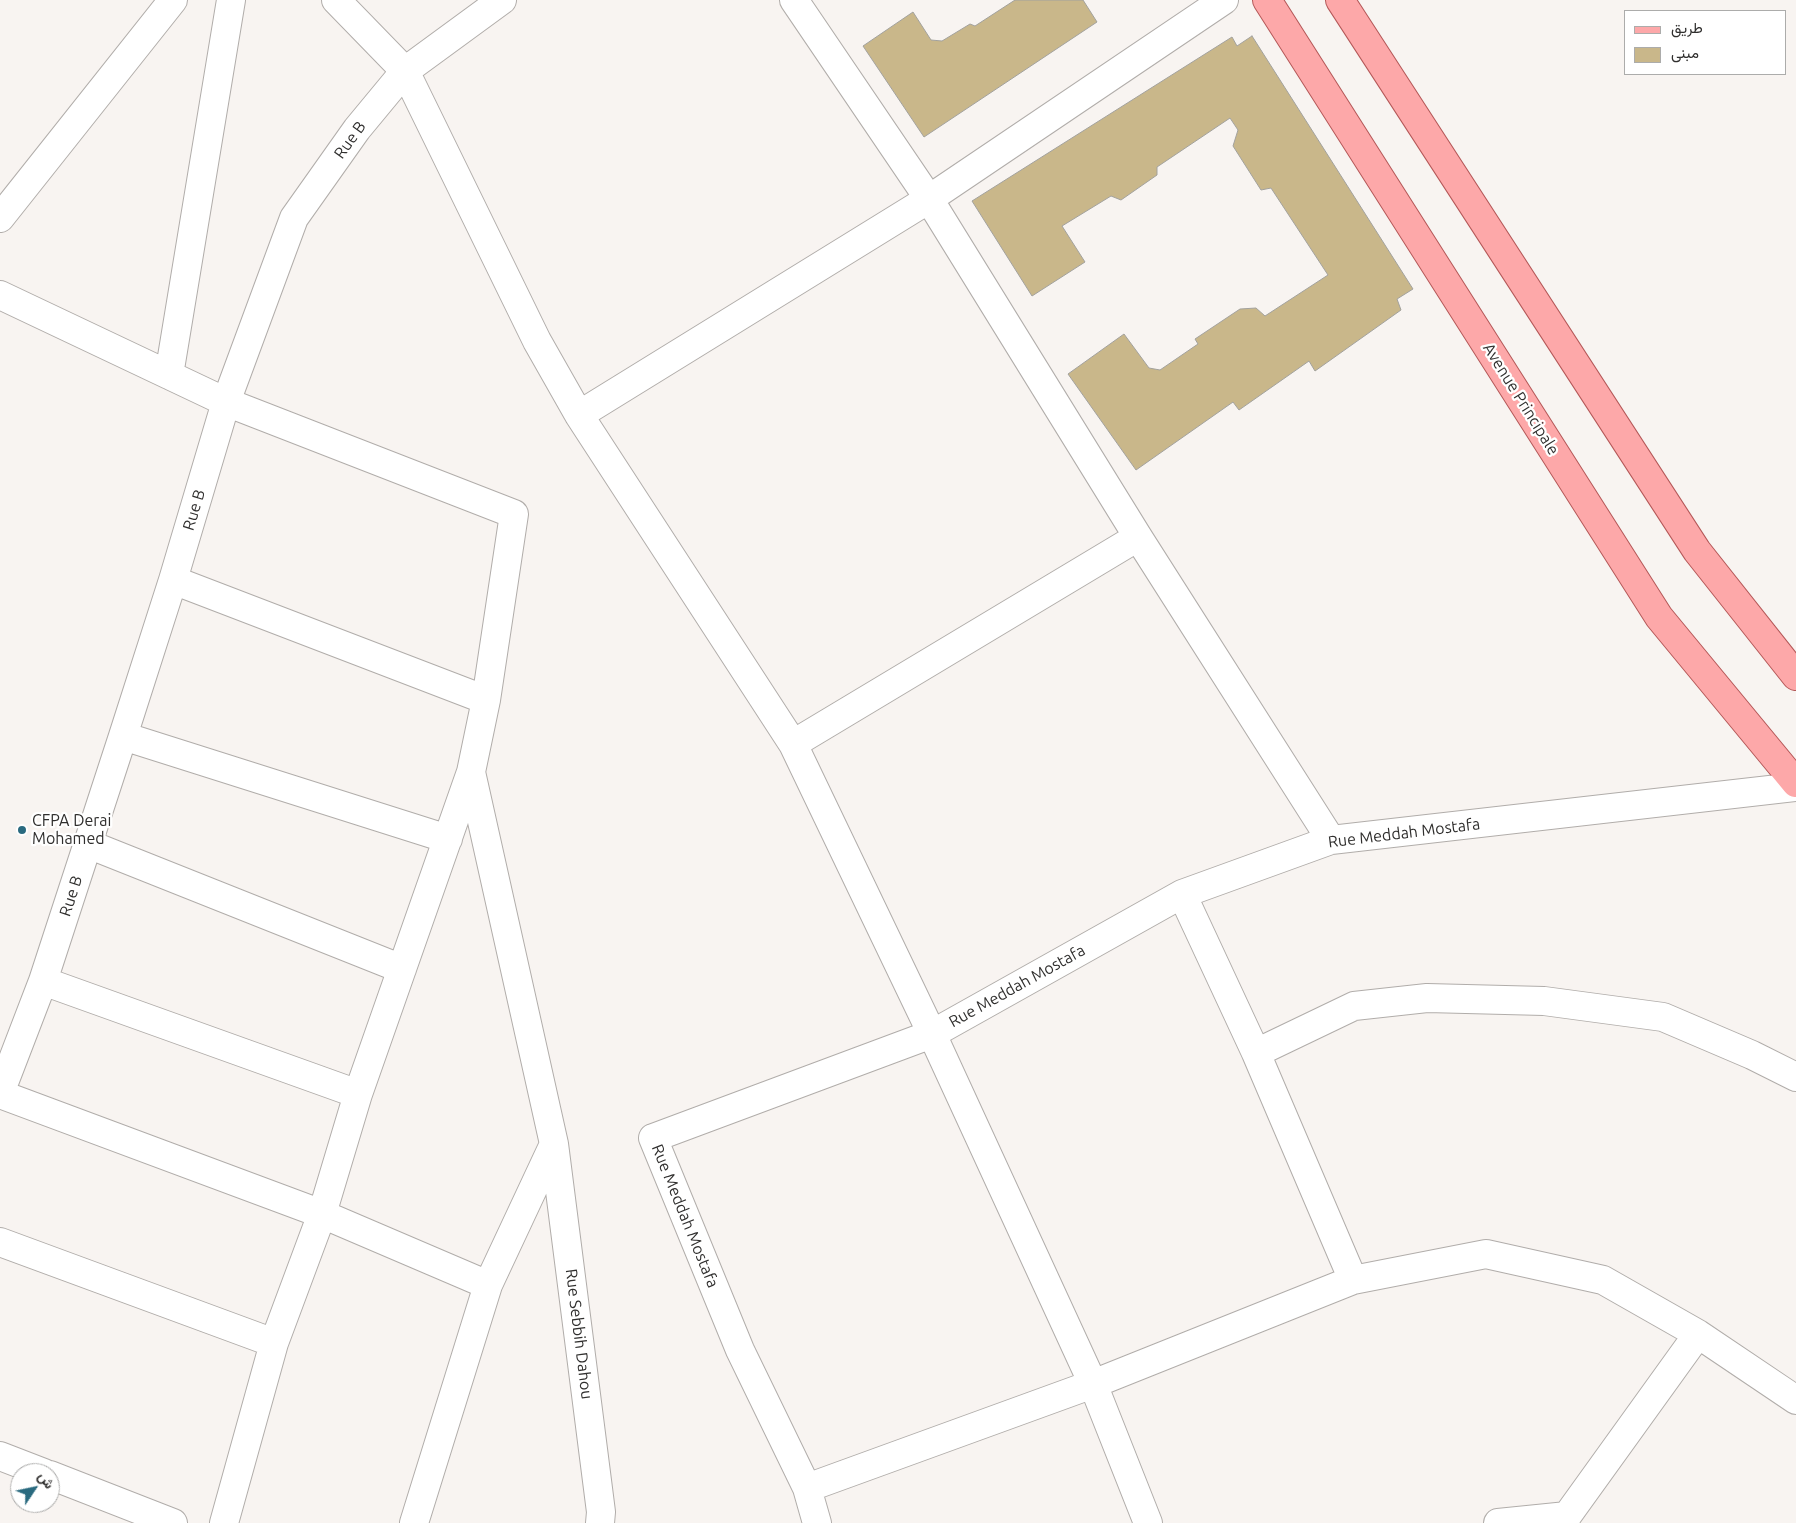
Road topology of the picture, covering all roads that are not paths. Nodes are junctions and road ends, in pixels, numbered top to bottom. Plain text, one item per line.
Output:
1 (173, 0) edge
2 (231, 0) edge
3 (336, 0) edge
4 (502, 0) edge
5 (794, 0) edge
6 (1224, 0) edge
7 (1267, 0) edge
8 (1340, 0) edge
9 (405, 71) junction
10 (929, 199) junction
11 (0, 218) edge
12 (0, 295) edge
13 (169, 375) junction
14 (226, 402) junction
15 (579, 415) junction
16 (1138, 537) junction
17 (173, 580) junction
18 (1796, 676) edge
19 (486, 700) junction
20 (123, 736) junction
21 (793, 744) junction
22 (471, 772) junction
23 (1796, 785) edge
24 (448, 839) junction
25 (1331, 840) junction
26 (88, 844) junction
27 (1182, 894) junction
28 (402, 969) junction
29 (43, 981) junction
30 (932, 1034) junction
31 (1256, 1053) junction
32 (1796, 1077) edge
33 (0, 1093) edge
34 (358, 1094) junction
35 (554, 1144) junction
36 (322, 1214) junction
37 (0, 1242) edge
38 (1353, 1280) junction
39 (488, 1284) junction
40 (1698, 1334) junction
41 (274, 1342) junction
42 (1093, 1384) junction
43 (1796, 1400) edge
44 (0, 1456) edge
45 (18, 1463) edge
46 (60, 1480) edge
47 (807, 1488) junction
48 (1566, 1520) edge
49 (172, 1523) edge
50 (224, 1523) edge
51 (414, 1523) edge
52 (600, 1523) edge
53 (818, 1523) edge
54 (1148, 1523) edge
55 (1498, 1523) edge

1 - 11 street
2 - 13 street
3 - 9 street
4 - 9 street, Rue B
5 - 10 street
6 - 10 street
7 - 23 main road, Avenue Principale
8 - 18 main road
9 - 14 street, Rue B
9 - 15 street
10 - 15 street
10 - 16 street
12 - 13 street
13 - 14 street
14 - 17 street, Rue B
14 - 19 street
15 - 21 street
16 - 21 street
16 - 25 street
17 - 19 street
17 - 20 street, Rue B
19 - 22 street
20 - 24 street
20 - 26 street, Rue B
21 - 30 street
22 - 24 street
22 - 35 street, Rue Sebbih Dahou
23 - 25 street, Rue Meddah Mostafa
24 - 28 street
25 - 27 street, Rue Meddah Mostafa
26 - 28 street
26 - 29 street, Rue B
27 - 30 street, Rue Meddah Mostafa
27 - 31 street
28 - 34 street
29 - 33 street, Rue B
29 - 34 street
30 - 42 street
30 - 47 street, Rue Meddah Mostafa
31 - 32 street
31 - 38 street
33 - 36 street
34 - 36 street
35 - 39 street
35 - 52 street, Rue Sebbih Dahou
36 - 39 street
36 - 41 street
37 - 41 street
38 - 40 street
38 - 42 street
39 - 51 street
40 - 43 street
40 - 48 street
41 - 50 street
42 - 47 street
42 - 54 street
44 - 45 street
46 - 49 street
47 - 53 street, Rue Meddah Mostafa
48 - 55 street

